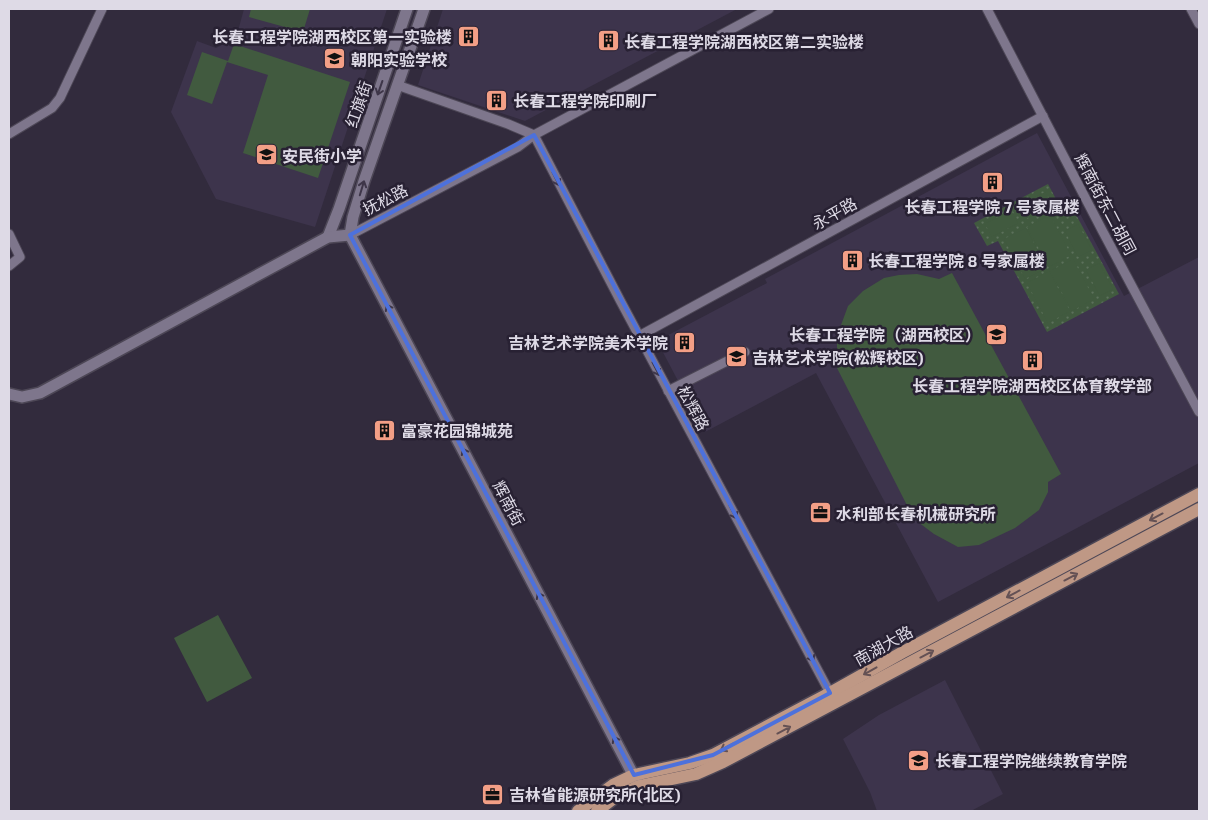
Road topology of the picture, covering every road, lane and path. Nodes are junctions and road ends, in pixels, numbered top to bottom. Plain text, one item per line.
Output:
1 (102, 9) edge
2 (407, 9) edge
3 (424, 9) edge
4 (769, 9) edge
5 (987, 9) edge
6 (1191, 9) edge
7 (1199, 24) edge
8 (397, 85) junction
9 (1043, 116) junction
10 (9, 134) edge
11 (534, 135) junction
12 (9, 234) edge
13 (350, 235) junction
14 (328, 237) junction
15 (9, 266) edge
16 (639, 336) junction
17 (744, 352) dead end
18 (668, 391) junction
19 (9, 394) edge
20 (1199, 412) edge
21 (1199, 494) edge
22 (1199, 509) edge
23 (830, 693) junction
24 (637, 781) junction
25 (578, 811) edge
26 (596, 811) edge

1 - 10 street
2 -> 14 street, 红旗街
3 - 8 street, 红旗街
4 - 11 street, 抚松路
5 - 9 street, 辉南街东二胡同
6 - 7 street
8 - 11 street
13 -> 8 street, 红旗街
9 - 16 street, 永平路
9 - 20 street, 辉南街东二胡同
11 - 13 street, 抚松路
11 -> 16 street, 松辉路
12 - 15 street
13 - 14 street, 抚松路
24 -> 13 street, 辉南街
14 - 19 street, 抚松路
16 -> 18 street, 松辉路
17 - 18 street
18 -> 23 street, 松辉路
21 -> 23 main road, 南湖大路
24 -> 22 main road, 南湖大路
23 -> 24 main road, 南湖大路
24 - 25 main road, 南湖大路
24 - 26 main road, 南湖大路

